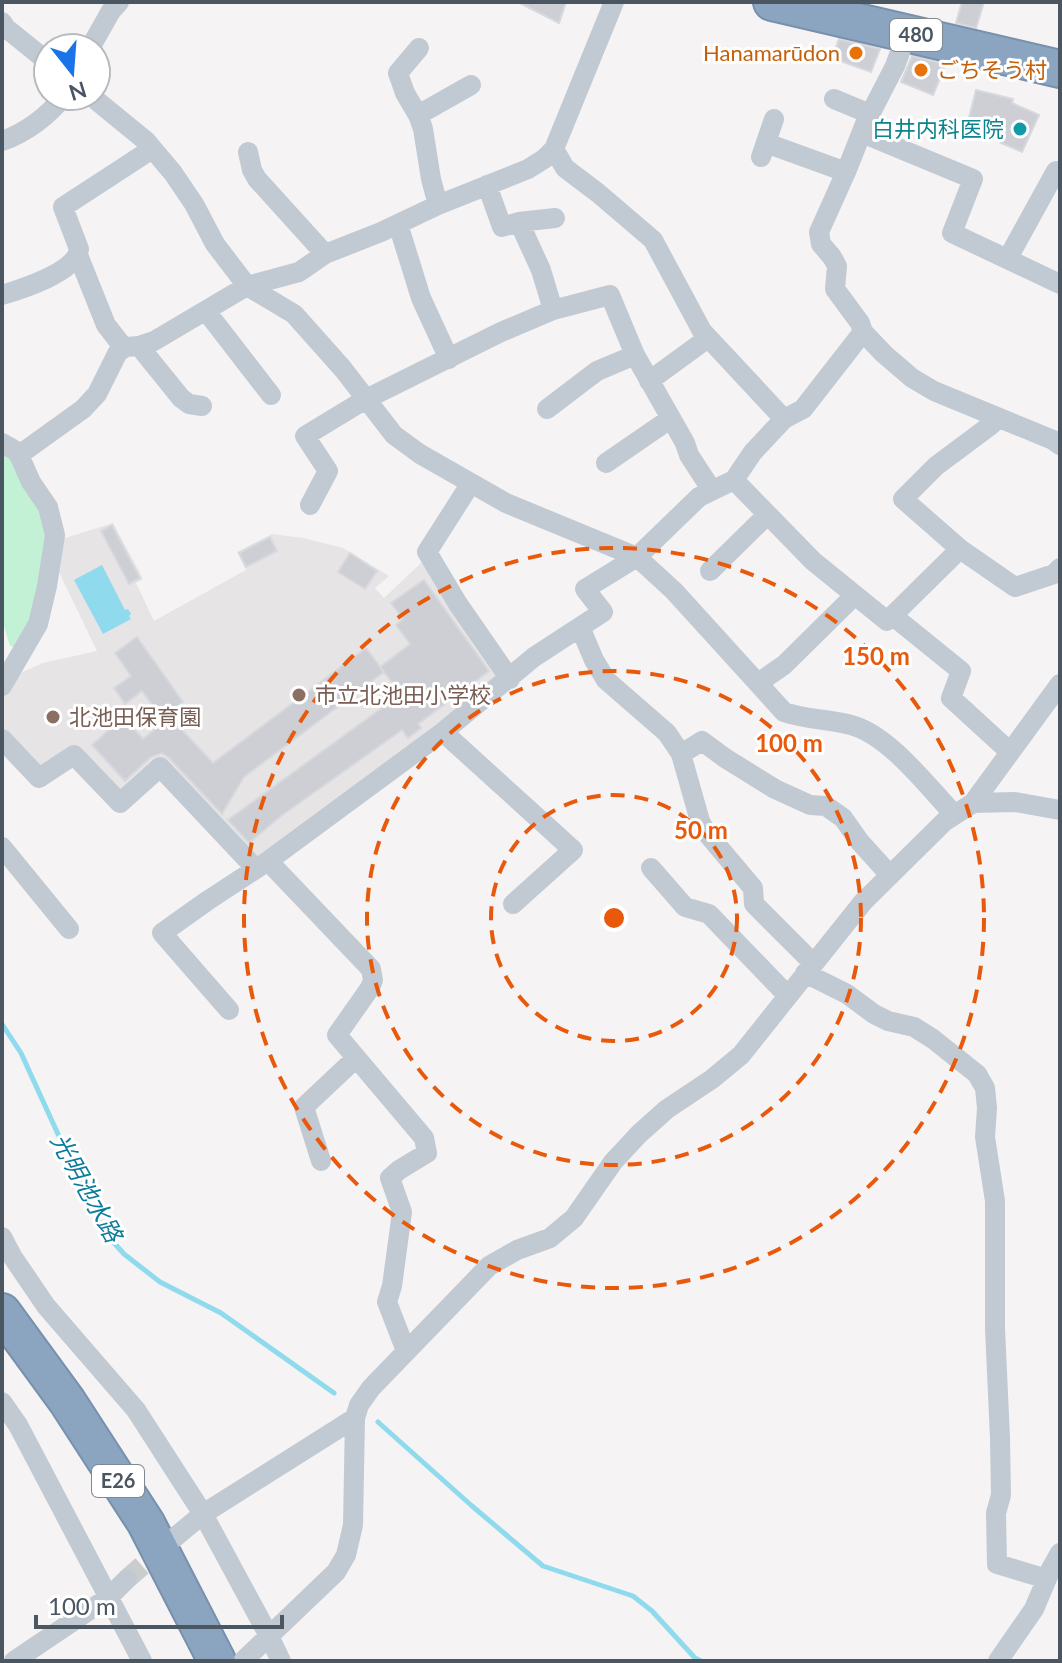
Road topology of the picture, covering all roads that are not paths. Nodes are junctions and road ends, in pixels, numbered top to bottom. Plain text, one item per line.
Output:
1 (119, 2) edge
2 (614, 2) edge
3 (772, 2) edge
4 (2, 22) edge
5 (99, 32) edge
6 (907, 33) junction
7 (419, 48) dead end
8 (32, 49) edge
9 (1060, 69) edge
10 (471, 85) dead end
11 (834, 99) dead end
12 (49, 112) edge
13 (111, 112) edge
14 (418, 115) junction
15 (774, 119) dead end
16 (866, 124) junction
17 (2, 141) edge
18 (152, 149) junction
19 (554, 149) junction
20 (248, 152) dead end
21 (846, 172) junction
22 (1060, 174) edge
23 (487, 185) junction
24 (438, 205) junction
25 (555, 218) dead end
26 (519, 222) junction
27 (398, 224) junction
28 (325, 254) junction
29 (78, 255) junction
30 (1008, 258) junction
31 (247, 286) junction
32 (1059, 292) edge
33 (2, 295) edge
34 (553, 310) junction
35 (206, 311) junction
36 (863, 332) junction
37 (708, 338) junction
38 (132, 347) junction
39 (635, 355) junction
40 (449, 359) junction
41 (649, 381) junction
42 (271, 395) dead end
43 (366, 399) junction
44 (202, 406) dead end
45 (547, 409) dead end
46 (997, 418) junction
47 (670, 419) junction
48 (784, 419) junction
49 (2, 443) edge
50 (1060, 445) edge
51 (19, 455) junction
52 (606, 463) dead end
53 (734, 480) junction
54 (471, 483) junction
55 (711, 489) junction
56 (310, 505) dead end
57 (767, 515) junction
58 (960, 549) junction
59 (637, 557) junction
60 (1060, 568) edge
61 (710, 571) dead end
62 (855, 595) junction
63 (893, 616) junction
64 (580, 627) junction
65 (2, 649) edge
66 (6, 679) edge
67 (510, 679) junction
68 (758, 683) junction
69 (1060, 684) edge
70 (443, 732) junction
71 (2, 739) edge
72 (1010, 752) junction
73 (681, 754) junction
74 (973, 803) junction
75 (1060, 810) edge
76 (954, 814) junction
77 (2, 847) edge
78 (262, 865) junction
79 (651, 868) dead end
80 (889, 874) junction
81 (513, 904) dead end
82 (69, 929) dead end
83 (809, 968) junction
84 (788, 996) junction
85 (229, 1010) dead end
86 (356, 1058) junction
87 (321, 1161) dead end
88 (2, 1237) edge
89 (2, 1312) edge
90 (2, 1351) edge
91 (406, 1351) junction
92 (2, 1402) edge
93 (355, 1418) junction
94 (203, 1514) junction
95 (174, 1538) tunnel mouth
96 (1060, 1553) edge
97 (127, 1579) tunnel mouth
98 (1047, 1579) junction
99 (109, 1597) junction
100 (269, 1636) junction
101 (14, 1661) edge
102 (142, 1661) edge
103 (191, 1661) edge
104 (217, 1661) edge
105 (243, 1661) edge
106 (281, 1661) edge
107 (998, 1661) edge

1 - 5 street
2 - 19 street
3 - 6 highway, 480
4 - 8 street
6 - 9 highway, 480
6 - 16 street
7 - 14 street
10 - 14 street
11 - 16 street
12 - 17 street
13 - 18 street
14 - 24 street
15 - 21 street
16 - 21 street
16 - 30 street
18 - 29 street
18 - 31 street
19 - 23 street
19 - 37 street
20 - 28 street
21 - 36 street
22 - 30 street
23 - 24 street
23 - 26 street
24 - 27 street
25 - 26 street
26 - 34 street
27 - 28 street
27 - 40 street
28 - 31 street
29 - 33 street
29 - 38 street
30 - 32 street
31 - 35 street
31 - 43 street
34 - 39 street
34 - 40 street
35 - 38 street
35 - 42 street
36 - 46 street
36 - 48 street
37 - 41 street
37 - 48 street
38 - 44 street
38 - 51 street
39 - 41 street
39 - 45 street
40 - 43 street
41 - 47 street
43 - 54 street
43 - 56 street
46 - 50 street
46 - 58 street
47 - 52 street
47 - 55 street
48 - 53 street
49 - 51 street
51 - 66 street
53 - 55 street
53 - 57 street
54 - 59 street
54 - 67 street
55 - 59 street
57 - 61 street
57 - 62 street
58 - 60 street
58 - 63 street
59 - 64 street
59 - 68 street
62 - 63 street
62 - 68 street
63 - 72 street
64 - 67 street
64 - 73 street
65 - 66 street
67 - 70 street
68 - 76 street
69 - 72 street
70 - 78 street
70 - 81 street
71 - 78 street
72 - 74 street
73 - 80 street
73 - 83 street
74 - 75 street
74 - 76 street
76 - 80 street
77 - 82 street
78 - 85 street
78 - 86 street
79 - 84 street
80 - 83 street
83 - 84 street
83 - 98 street
84 - 91 street
86 - 87 street
86 - 91 street
88 - 94 street
89 - 104 highway, E26
90 - 103 highway, E26
91 - 93 street
92 - 99 street
93 - 94 street
93 - 100 street
94 - 95 street
94 - 100 street
96 - 98 street
97 - 99 street
98 - 107 street
99 - 101 street
99 - 102 street
100 - 105 street
100 - 106 street

